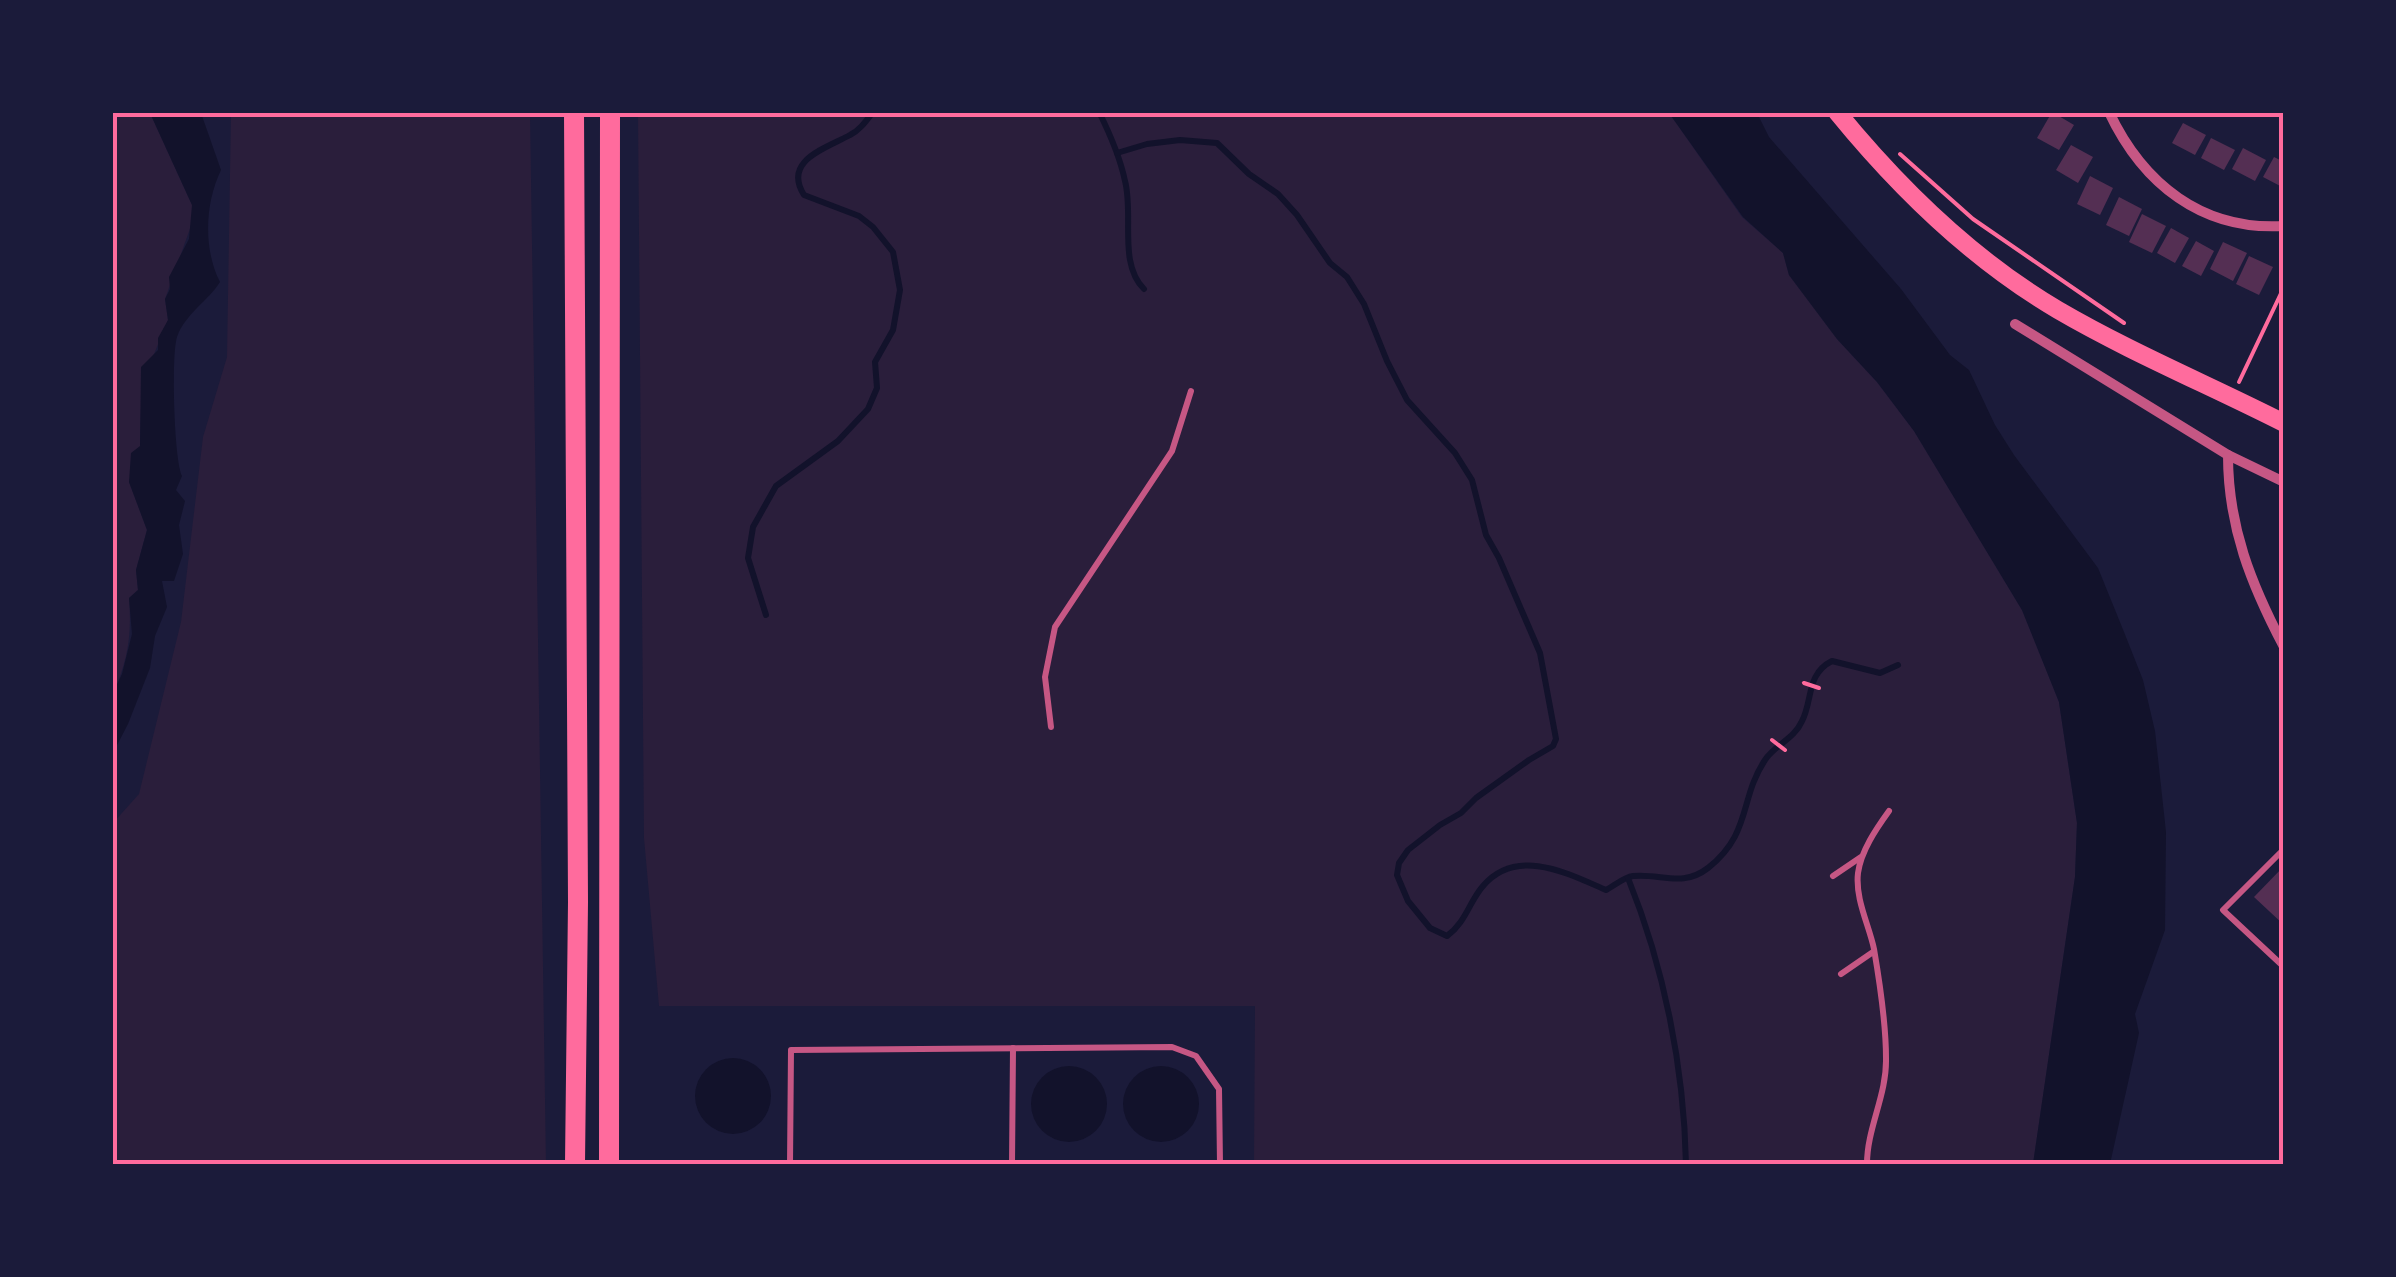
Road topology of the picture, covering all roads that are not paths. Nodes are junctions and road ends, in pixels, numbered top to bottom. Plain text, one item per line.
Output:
1 (574, 112) edge
2 (610, 112) edge
3 (1837, 112) edge
4 (2109, 112) edge
5 (2284, 226) edge
6 (2015, 324) dead end
7 (1191, 391) dead end
8 (2284, 423) edge
9 (2228, 455) junction
10 (2284, 482) edge
11 (2284, 647) edge
12 (1051, 726) dead end
13 (1889, 811) dead end
14 (2284, 849) edge
15 (1864, 854) junction
16 (1834, 876) dead end
17 (1874, 950) junction
18 (2284, 967) edge
19 (1841, 974) dead end
20 (1013, 1048) junction
21 (575, 1164) edge
22 (609, 1164) edge
23 (790, 1164) edge
24 (1012, 1164) edge
25 (1220, 1164) edge
26 (1867, 1164) edge

1 - 21 highway
2 - 22 highway
3 - 8 main road
4 - 5 street
6 - 9 street
7 - 12 lane
9 - 10 street
9 - 11 street
13 - 15 lane
14 - 18 lane
15 - 16 lane
15 - 17 lane
17 - 19 lane
17 - 26 lane
20 - 23 lane
20 - 24 lane
20 - 25 lane

